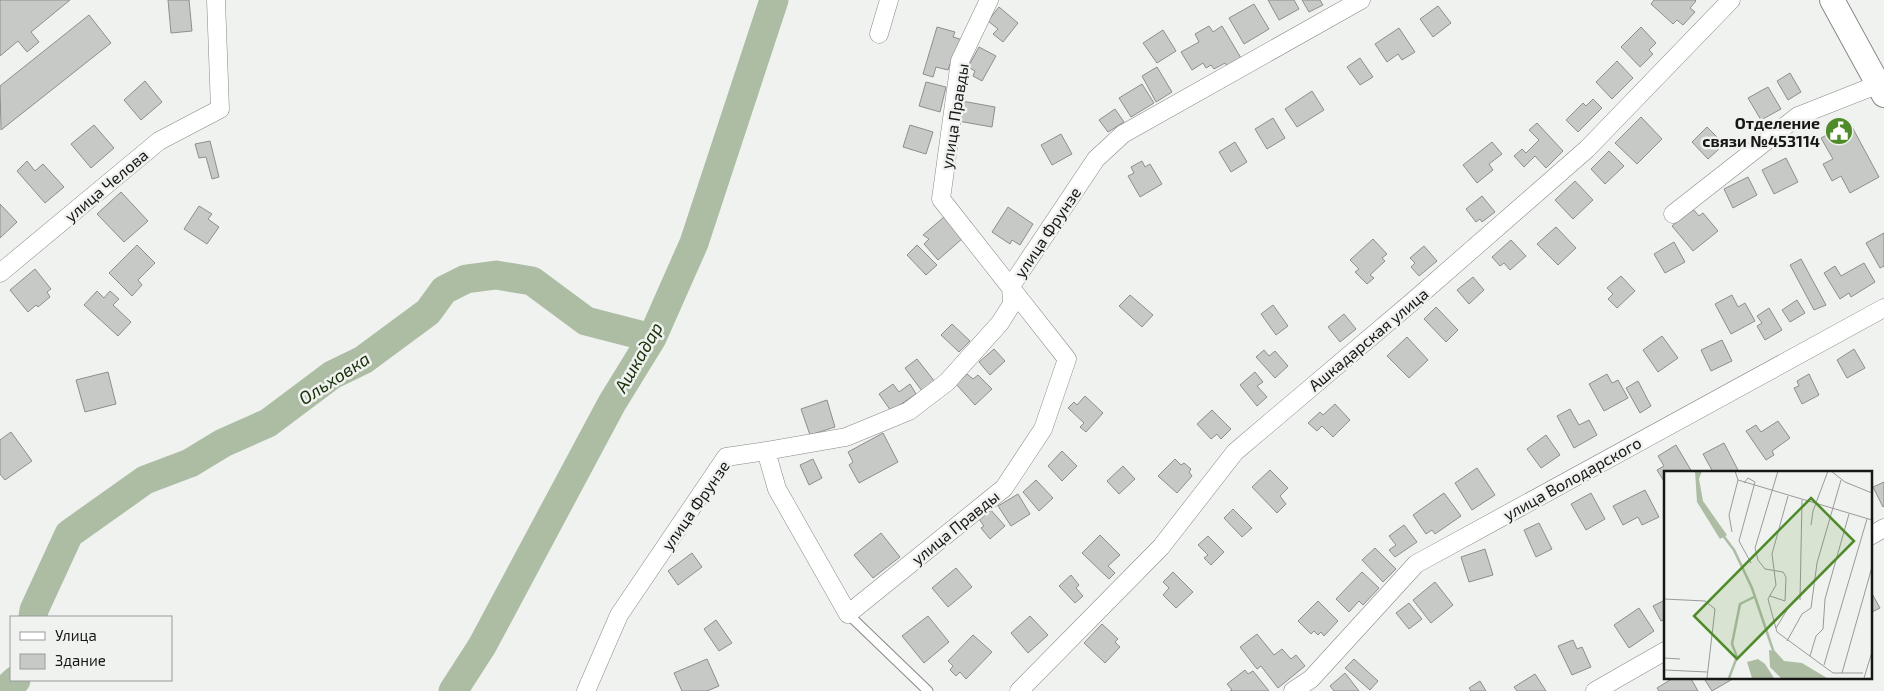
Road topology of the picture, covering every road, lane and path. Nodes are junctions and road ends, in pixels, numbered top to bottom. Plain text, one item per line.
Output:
1 (216, 0) edge
2 (889, 0) edge
3 (989, 0) edge
4 (1361, 0) edge
5 (1731, 0) edge
6 (1832, 0) edge
7 (879, 34) dead end
8 (1882, 87) edge
9 (1673, 214) dead end
10 (0, 273) edge
11 (1010, 286) junction
12 (1884, 308) edge
13 (766, 452) junction
14 (1884, 528) edge
15 (1872, 535) edge
16 (848, 614) junction
17 (1664, 652) edge
18 (586, 691) edge
19 (928, 691) edge
20 (1019, 691) edge
21 (1293, 691) edge
22 (1595, 691) edge

1 - 10 street, улица Челова
2 - 7 street
3 - 11 street, улица Правды
4 - 11 street, улица Фрунзе
5 - 20 street, Ашкадарская улица
6 - 8 street
8 - 9 street
11 - 13 street, улица Фрунзе
11 - 16 street, улица Правды
12 - 21 street, улица Володарского
13 - 16 street
13 - 18 street, улица Фрунзе
14 - 15 street
16 - 19 lane
17 - 22 street

